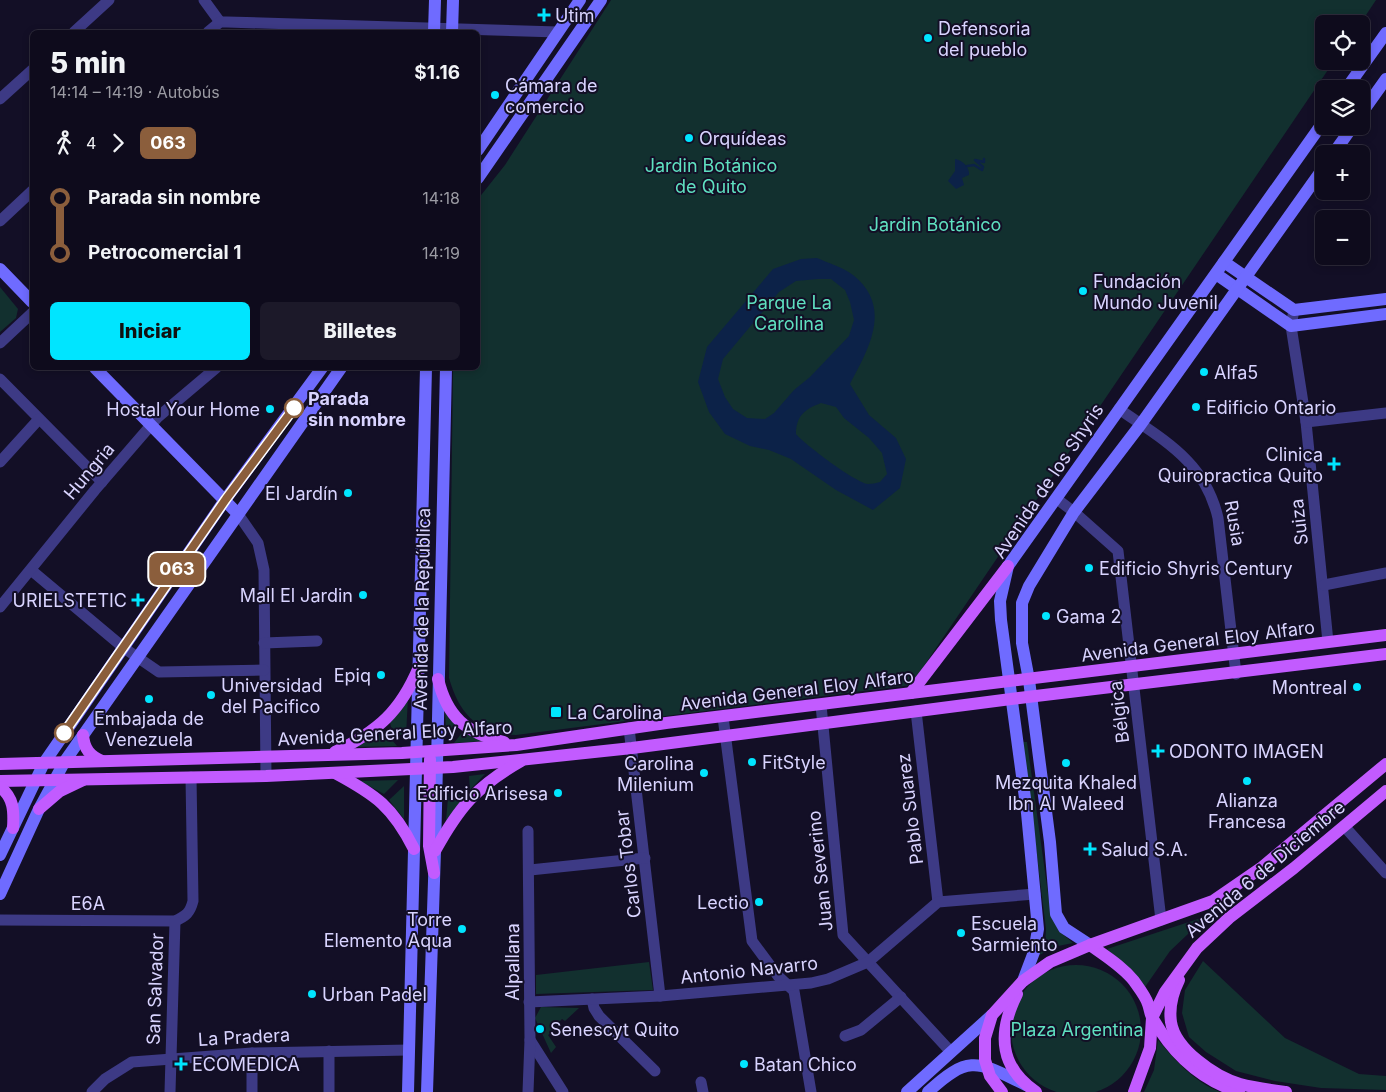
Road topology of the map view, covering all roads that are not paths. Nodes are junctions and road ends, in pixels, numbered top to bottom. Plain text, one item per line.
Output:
1 (109, 0) edge
2 (204, 0) edge
3 (435, 0) edge
4 (453, 0) edge
5 (580, 0) edge
6 (601, 0) edge
7 (220, 22) junction
8 (340, 29) edge
9 (76, 30) edge
10 (210, 30) edge
11 (434, 30) edge
12 (452, 30) edge
13 (480, 31) edge
14 (558, 32) junction
15 (1386, 33) edge
16 (30, 72) edge
17 (1386, 79) edge
18 (1352, 80) edge
19 (0, 99) edge
20 (1370, 101) edge
21 (491, 131) junction
22 (1315, 134) edge
23 (480, 141) edge
24 (480, 147) edge
25 (480, 175) edge
26 (1315, 181) edge
27 (30, 193) edge
28 (0, 221) edge
29 (1224, 262) junction
30 (0, 268) edge
31 (1216, 274) junction
32 (1246, 277) junction
33 (1238, 289) junction
34 (1386, 299) edge
35 (30, 300) edge
36 (1294, 310) junction
37 (1386, 314) edge
38 (30, 315) edge
39 (1291, 326) junction
40 (0, 343) edge
41 (97, 370) edge
42 (214, 370) edge
43 (321, 370) edge
44 (340, 370) edge
45 (426, 370) edge
46 (446, 370) edge
47 (0, 379) edge
48 (1119, 409) junction
49 (1386, 413) edge
50 (39, 419) junction
51 (1306, 422) junction
52 (1141, 424) junction
53 (150, 426) junction
54 (0, 462) edge
55 (102, 482) junction
56 (1056, 499) junction
57 (225, 500) junction
58 (1074, 512) junction
59 (238, 514) junction
60 (1008, 566) junction
61 (31, 570) junction
62 (1386, 573) edge
63 (1324, 585) junction
64 (0, 607) edge
65 (1386, 635) edge
66 (317, 640) dead end
67 (1328, 642) junction
68 (264, 643) junction
69 (124, 648) junction
70 (1234, 654) junction
71 (1386, 654) edge
72 (137, 659) junction
73 (419, 667) junction
74 (1131, 668) junction
75 (264, 670) junction
76 (1236, 674) junction
77 (438, 679) junction
78 (1029, 680) junction
79 (1009, 682) junction
80 (1134, 684) junction
81 (911, 693) junction
82 (1031, 696) junction
83 (1011, 699) junction
84 (821, 705) junction
85 (916, 711) junction
86 (723, 717) junction
87 (823, 723) junction
88 (629, 728) junction
89 (726, 735) junction
90 (83, 736) junction
91 (516, 745) junction
92 (632, 748) junction
93 (437, 751) junction
94 (418, 752) junction
95 (330, 754) junction
96 (265, 757) junction
97 (526, 758) junction
98 (65, 761) junction
99 (44, 762) junction
100 (105, 762) junction
101 (0, 764) edge
102 (1386, 764) edge
103 (417, 768) junction
104 (433, 768) junction
105 (333, 772) junction
106 (266, 776) junction
107 (191, 777) junction
108 (57, 778) junction
109 (86, 778) junction
110 (36, 779) junction
111 (0, 780) edge
112 (0, 787) edge
113 (1386, 791) edge
114 (40, 809) junction
115 (1344, 826) junction
116 (13, 828) junction
117 (528, 831) dead end
118 (414, 849) junction
119 (435, 851) junction
120 (0, 855) edge
121 (645, 858) junction
122 (530, 870) junction
123 (434, 873) junction
124 (1386, 873) edge
125 (0, 894) edge
126 (1035, 894) junction
127 (938, 902) junction
128 (0, 920) edge
129 (1161, 920) junction
130 (175, 921) junction
131 (1090, 945) junction
132 (1187, 960) junction
133 (868, 962) junction
134 (1023, 981) junction
135 (788, 984) junction
136 (660, 996) junction
137 (901, 997) junction
138 (592, 999) junction
139 (529, 1002) junction
140 (992, 1015) junction
141 (1152, 1018) junction
142 (845, 1036) dead end
143 (530, 1040) junction
144 (409, 1050) junction
145 (329, 1051) junction
146 (951, 1052) junction
147 (252, 1053) junction
148 (170, 1059) junction
149 (987, 1067) junction
150 (655, 1071) dead end
151 (1031, 1089) edge
152 (92, 1092) edge
153 (170, 1092) edge
154 (252, 1092) edge
155 (329, 1092) edge
156 (408, 1092) edge
157 (427, 1092) edge
158 (528, 1092) edge
159 (563, 1092) edge
160 (811, 1092) edge
161 (907, 1092) edge
162 (928, 1092) edge
163 (1002, 1092) edge
164 (1134, 1092) edge
165 (1239, 1092) edge
166 (1286, 1092) edge

1 - 9 street
2 - 7 street
3 - 11 main road
4 - 12 main road
5 - 14 main road
6 - 25 main road
7 - 8 street
7 - 10 street
8 - 11 street
11 - 12 street
13 - 14 street
14 - 21 main road
15 - 18 main road
16 - 19 street
17 - 20 main road
21 - 23 main road
21 - 24 main road
22 - 29 main road, Avenida de los Shyris
26 - 32 main road
27 - 28 street
29 - 31 main road, Avenida de los Shyris
29 - 32 main road
30 - 35 main road
31 - 33 main road
31 - 48 main road, Avenida de los Shyris
32 - 33 main road
32 - 36 main road
33 - 39 main road
33 - 52 main road
34 - 36 main road
36 - 39 street, Suiza
37 - 39 main road
38 - 40 street
39 - 51 street, Suiza
41 - 53 main road
42 - 53 street, Hungria
43 - 57 main road
44 - 59 main road
45 - 73 main road, Avenida de la República
46 - 77 main road, Avenida de la República
47 - 50 street
48 - 52 street, Rusia
48 - 56 main road, Avenida de los Shyris
49 - 51 street
50 - 54 street
50 - 55 street
51 - 63 street, Suiza
52 - 58 main road
52 - 70 street, Rusia
53 - 55 street, Hungria
53 - 57 main road
55 - 61 street, Hungria
56 - 58 street, Bélgica
56 - 60 main road, Avenida de los Shyris
57 - 59 main road
57 - 69 main road
58 - 74 street, Bélgica
58 - 78 main road
59 - 68 street
59 - 72 main road
60 - 79 main road, Avenida de los Shyris
60 - 81 main road
61 - 64 street, Hungria
61 - 69 street
62 - 63 street
63 - 67 street, Suiza
65 - 67 main road, Avenida General Eloy Alfaro
66 - 68 street
67 - 70 main road, Avenida General Eloy Alfaro
68 - 75 street
69 - 72 street
69 - 99 main road
70 - 74 main road, Avenida General Eloy Alfaro
70 - 76 street, Rusia
71 - 76 main road, Avenida General Eloy Alfaro
72 - 75 street
72 - 90 main road
73 - 94 main road, Avenida de la República
73 - 95 main road
74 - 78 main road, Avenida General Eloy Alfaro
74 - 80 street, Bélgica
75 - 96 street
76 - 80 main road, Avenida General Eloy Alfaro
77 - 91 main road
77 - 93 main road, Avenida de la República
78 - 79 main road, Avenida General Eloy Alfaro
78 - 82 main road
79 - 81 main road, Avenida General Eloy Alfaro
79 - 83 main road, Avenida de los Shyris
80 - 82 main road, Avenida General Eloy Alfaro
80 - 129 street, Bélgica
81 - 84 main road, Avenida General Eloy Alfaro
82 - 83 main road, Avenida General Eloy Alfaro
82 - 131 main road
83 - 85 main road, Avenida General Eloy Alfaro
83 - 126 main road, Avenida de los Shyris
84 - 86 main road, Avenida General Eloy Alfaro
84 - 87 street, Juan Severino
85 - 87 main road, Avenida General Eloy Alfaro
85 - 127 street, Pablo Suarez
86 - 88 main road, Avenida General Eloy Alfaro
86 - 89 street
87 - 89 main road, Avenida General Eloy Alfaro
87 - 133 street, Juan Severino
88 - 91 main road, Avenida General Eloy Alfaro
88 - 92 street, Carlos Tobar
89 - 92 main road, Avenida General Eloy Alfaro
89 - 135 street
90 - 98 main road
90 - 100 main road
91 - 93 main road, Avenida General Eloy Alfaro
92 - 97 main road, Avenida General Eloy Alfaro
92 - 121 street, Carlos Tobar
93 - 94 main road, Avenida General Eloy Alfaro
93 - 104 main road, Avenida de la República
94 - 95 main road, Avenida General Eloy Alfaro
94 - 103 main road, Avenida de la República
94 - 104 main road
95 - 96 main road, Avenida General Eloy Alfaro
96 - 100 main road, Avenida General Eloy Alfaro
96 - 106 street
97 - 104 main road, Avenida General Eloy Alfaro
97 - 119 main road
98 - 99 main road, Avenida General Eloy Alfaro
98 - 100 main road, Avenida General Eloy Alfaro
98 - 108 main road
99 - 101 main road, Avenida General Eloy Alfaro
99 - 110 main road
102 - 129 main road, Avenida 6 de Diciembre
103 - 104 main road, Avenida General Eloy Alfaro
103 - 105 main road, Avenida General Eloy Alfaro
103 - 118 main road, Avenida de la República
104 - 119 main road, Avenida de la República
104 - 123 main road
105 - 106 main road, Avenida General Eloy Alfaro
105 - 118 main road
106 - 107 main road, Avenida General Eloy Alfaro
107 - 109 main road, Avenida General Eloy Alfaro
107 - 130 street, San Salvador
108 - 109 main road, Avenida General Eloy Alfaro
108 - 110 main road, Avenida General Eloy Alfaro
108 - 114 main road
109 - 114 main road
110 - 111 main road, Avenida General Eloy Alfaro
110 - 116 main road
112 - 116 main road
113 - 115 main road, Avenida 6 de Diciembre
114 - 125 main road
115 - 124 street
115 - 132 main road, Avenida 6 de Diciembre
116 - 120 main road
117 - 122 street, Alpallana
118 - 144 main road, Avenida de la República
119 - 123 main road, Avenida de la República
121 - 122 street
121 - 136 street, Carlos Tobar
122 - 139 street, Alpallana
123 - 157 main road, Avenida de la República
126 - 127 street
126 - 134 main road, Avenida de los Shyris
127 - 133 street, Antonio Navarro
128 - 130 street, E6A
129 - 131 main road, Avenida 6 de Diciembre
130 - 148 street, San Salvador
131 - 134 main road, Avenida 6 de Diciembre
131 - 141 main road
132 - 141 main road, Avenida 6 de Diciembre
132 - 166 main road
133 - 135 street, Antonio Navarro
133 - 137 street, Juan Severino
134 - 140 main road, Avenida 6 de Diciembre
134 - 151 main road
135 - 136 street, Antonio Navarro
135 - 160 street
136 - 138 street, Antonio Navarro
137 - 142 street
137 - 146 street, Juan Severino
138 - 139 street, Antonio Navarro
138 - 150 street
139 - 143 street, Alpallana
140 - 146 main road
140 - 149 main road, Avenida 6 de Diciembre
141 - 164 main road, Avenida 6 de Diciembre
141 - 165 main road
143 - 158 street, Alpallana
143 - 159 street
144 - 145 street, La Pradera
144 - 156 main road, Avenida de la República
145 - 147 street, La Pradera
145 - 155 street
146 - 161 main road
147 - 148 street, La Pradera
147 - 154 street
148 - 152 street, La Pradera
148 - 153 street, San Salvador
149 - 151 main road
149 - 162 main road
149 - 163 main road, Avenida 6 de Diciembre

